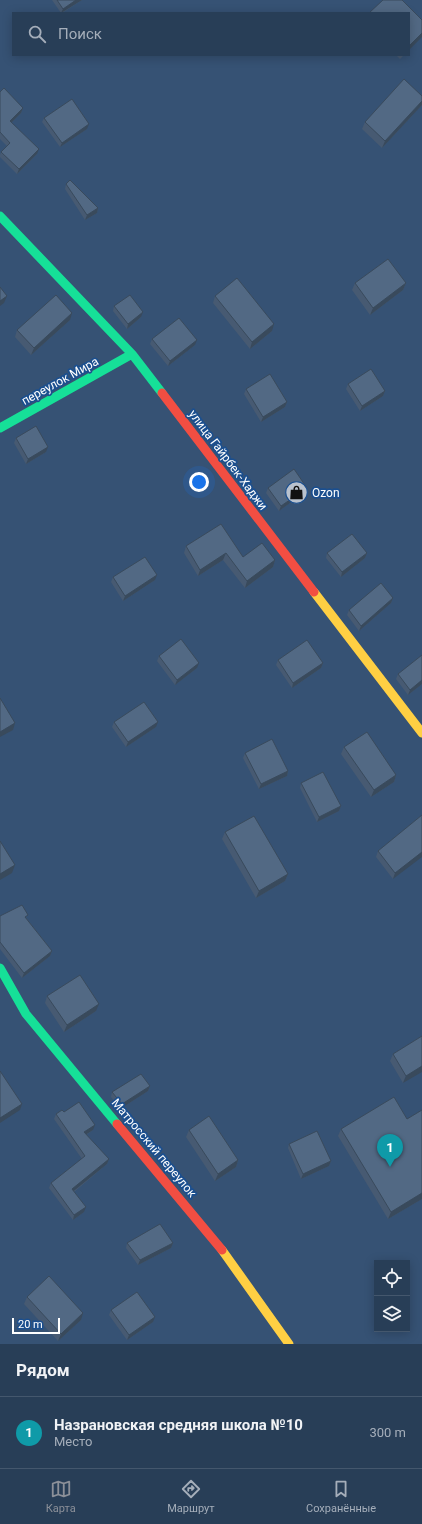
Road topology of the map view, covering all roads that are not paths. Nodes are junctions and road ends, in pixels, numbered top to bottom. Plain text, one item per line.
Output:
1 (0, 216) edge
2 (132, 354) junction
3 (0, 428) edge
4 (422, 732) edge
5 (0, 968) edge
6 (289, 1344) edge

1 - 2 street, улица Гайрбек-Хаджи
2 - 3 street, переулок Мира
2 - 4 street, улица Гайрбек-Хаджи
5 - 6 street, Матросский переулок

